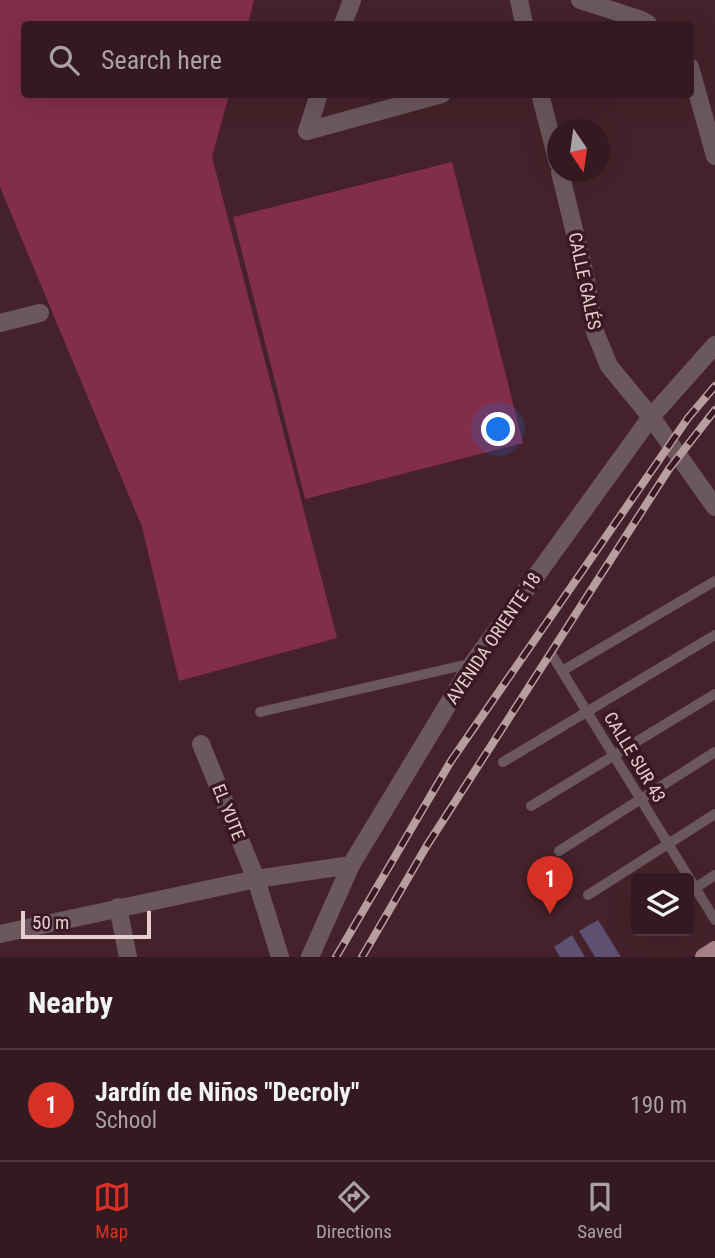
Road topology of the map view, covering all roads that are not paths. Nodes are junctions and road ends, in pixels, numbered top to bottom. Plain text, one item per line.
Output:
1 (352, 0) edge
2 (519, 0) edge
3 (580, 0) edge
4 (344, 21) edge
5 (523, 21) edge
6 (644, 21) edge
7 (694, 79) edge
8 (319, 98) edge
9 (427, 98) edge
10 (541, 98) edge
11 (547, 121) edge
12 (715, 156) edge
13 (562, 182) edge
14 (40, 313) dead end
15 (0, 323) edge
16 (715, 345) edge
17 (651, 417) junction
18 (715, 507) edge
19 (715, 581) edge
20 (715, 635) edge
21 (552, 655) dead end
22 (473, 663) junction
23 (562, 671) junction
24 (715, 694) edge
25 (587, 710) junction
26 (260, 712) dead end
27 (201, 744) dead end
28 (715, 752) edge
29 (613, 757) junction
30 (503, 762) dead end
31 (639, 798) junction
32 (531, 806) dead end
33 (715, 814) edge
34 (668, 844) junction
35 (559, 851) dead end
36 (351, 865) junction
37 (715, 875) edge
38 (256, 879) junction
39 (695, 888) junction
40 (588, 895) dead end
41 (118, 907) junction
42 (715, 920) edge
43 (0, 933) edge
44 (715, 950) edge
45 (128, 957) edge
46 (280, 957) edge
47 (310, 957) edge
48 (705, 957) edge

1 - 4 street
2 - 5 street
3 - 6 street
7 - 12 street
8 - 9 street
10 - 11 street
13 - 17 street, CALLE GALÉS
14 - 15 street
16 - 17 street, AVENIDA ORIENTE 18
17 - 18 street, CALLE GALÉS
17 - 22 street, AVENIDA ORIENTE 18
19 - 23 lane
20 - 25 lane
21 - 23 lane, CALLE SUR 43
22 - 26 lane
22 - 36 street, AVENIDA ORIENTE 18
23 - 25 lane, CALLE SUR 43
24 - 29 lane
25 - 29 lane, CALLE SUR 43
25 - 30 lane
27 - 38 street, EL YUTE
28 - 31 lane
29 - 31 lane, CALLE SUR 43
29 - 32 lane
31 - 34 lane, CALLE SUR 43
31 - 35 lane
33 - 34 lane
34 - 39 lane, CALLE SUR 43
34 - 40 lane
36 - 38 street
36 - 47 street, AVENIDA ORIENTE 18
37 - 39 lane
38 - 41 street
38 - 46 street, EL YUTE
39 - 42 lane, CALLE SUR 43
41 - 43 street
41 - 45 street
44 - 48 main road

